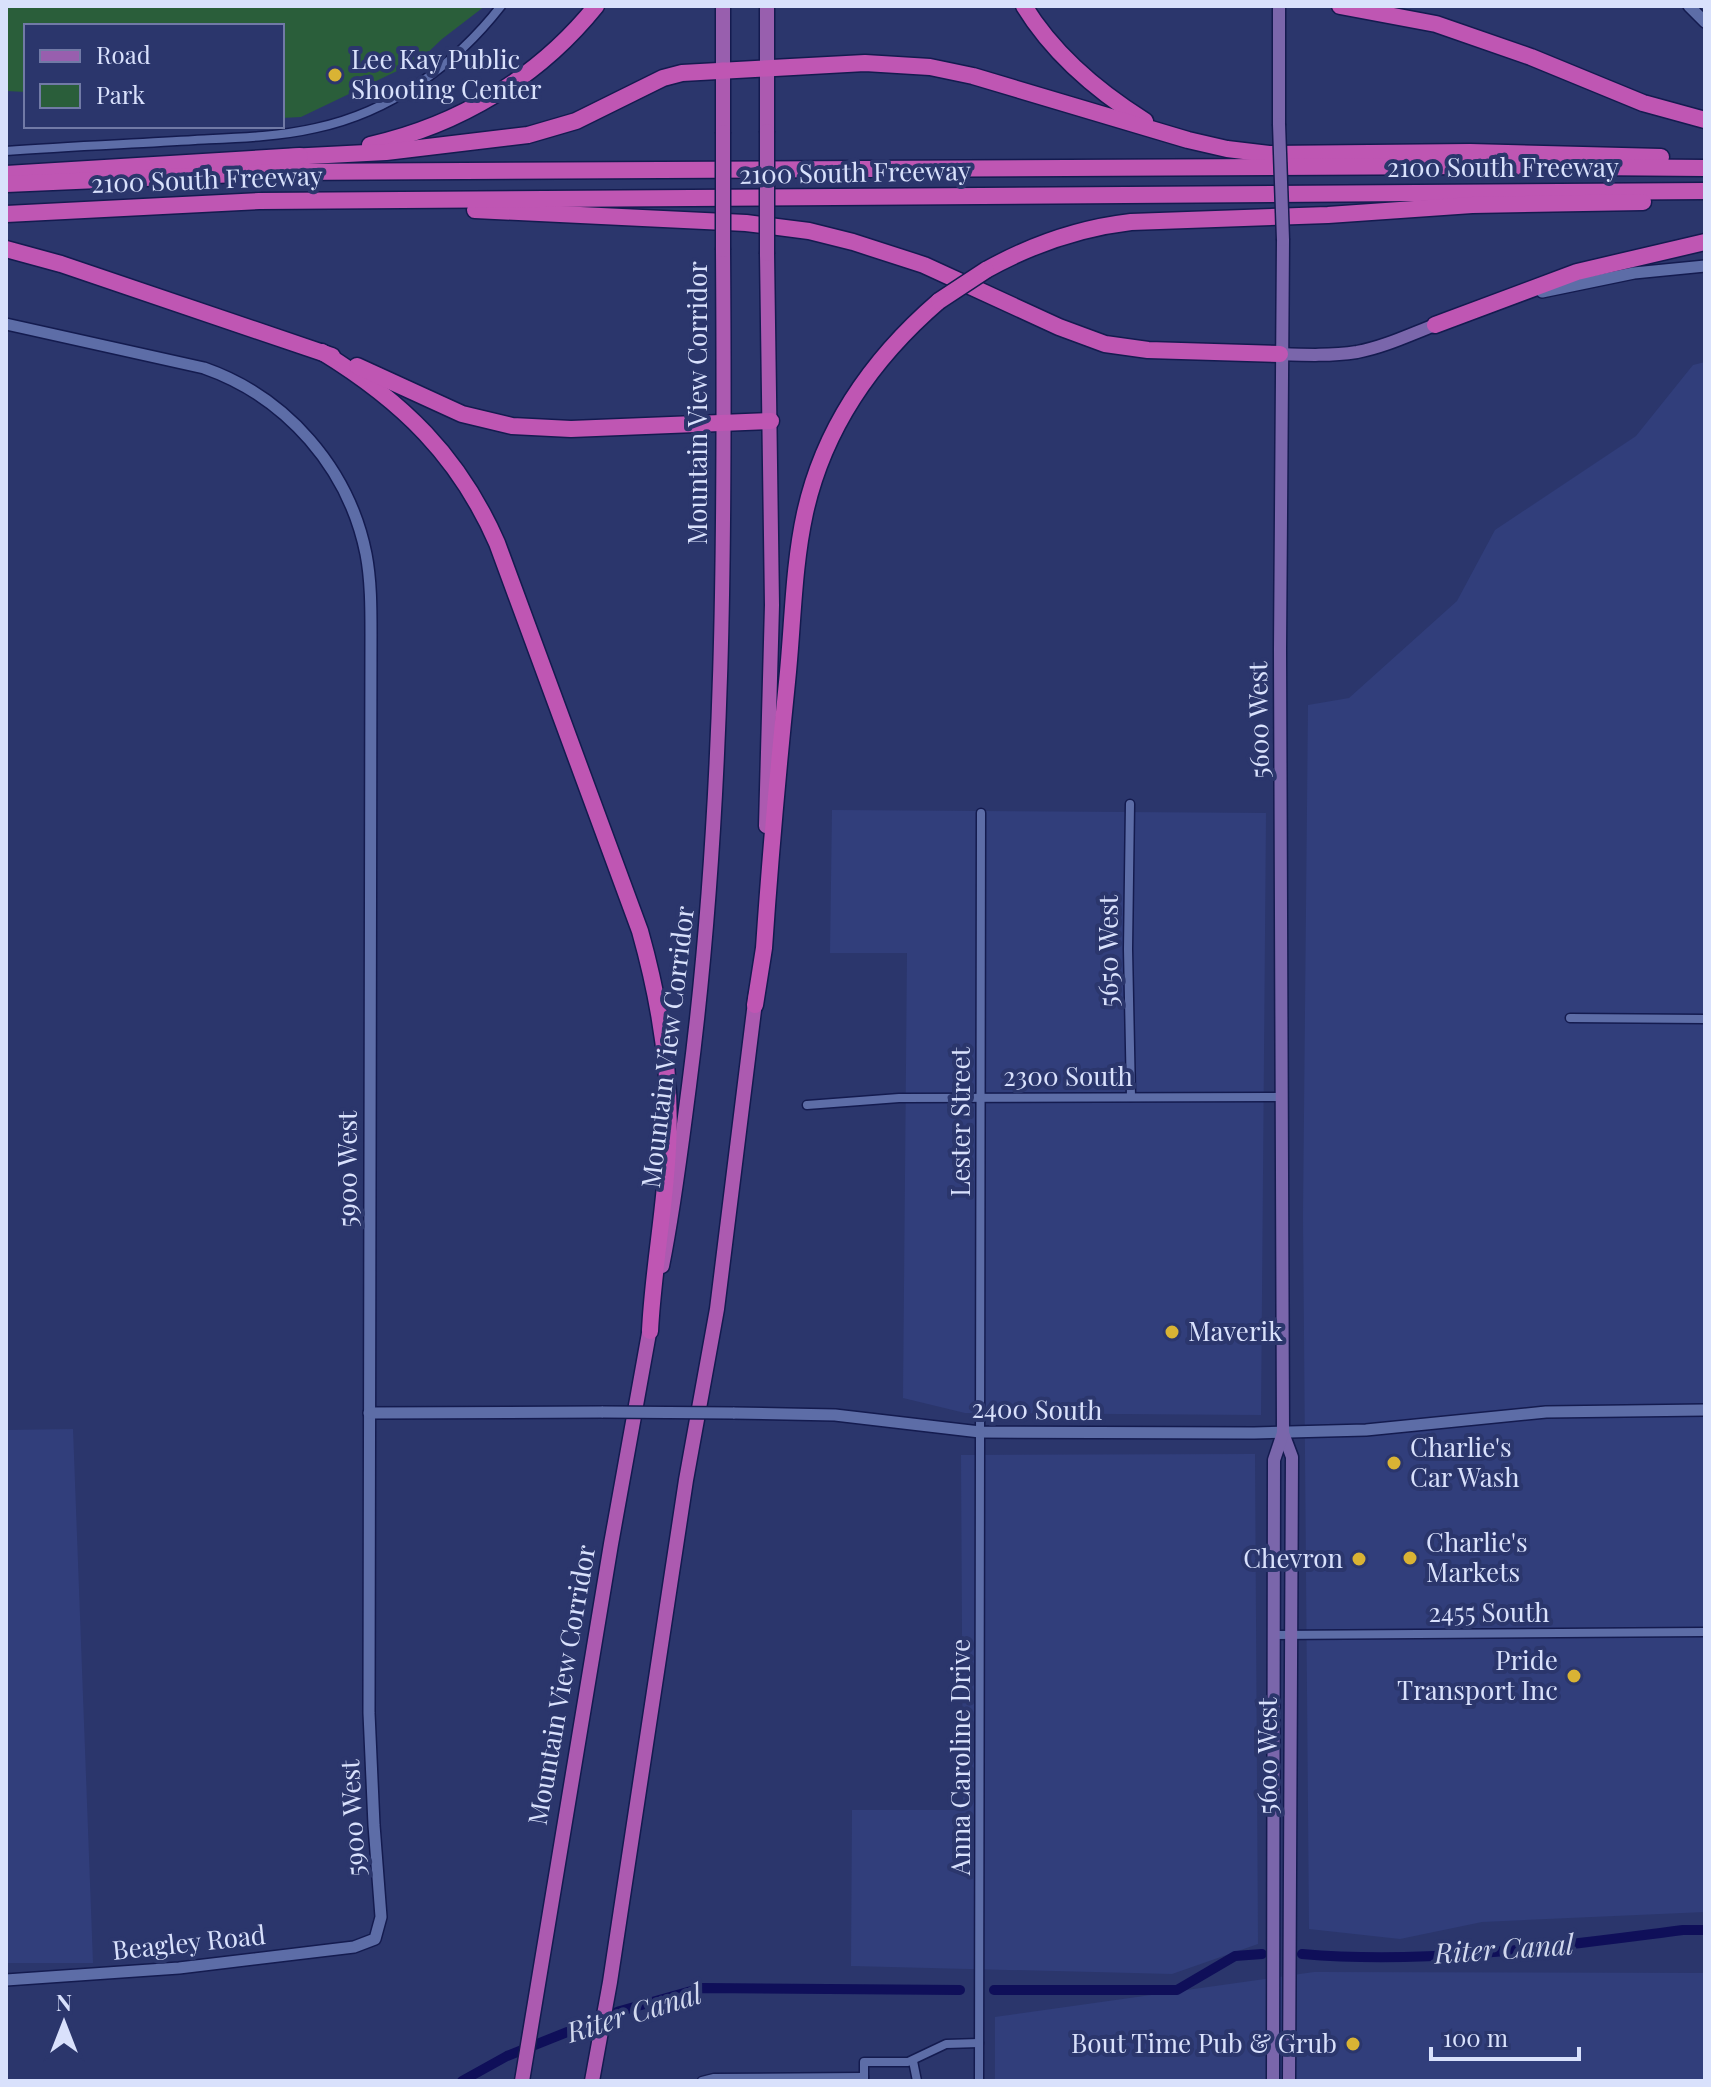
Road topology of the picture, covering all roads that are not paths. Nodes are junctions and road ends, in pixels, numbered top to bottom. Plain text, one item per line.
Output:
1 (501, 6) edge
2 (596, 6) edge
3 (723, 6) edge
4 (767, 6) edge
5 (1024, 6) edge
6 (1279, 6) edge
7 (1340, 6) edge
8 (1689, 6) edge
9 (1705, 22) edge
10 (767, 68) junction
11 (723, 69) junction
12 (1705, 120) edge
13 (1172, 134) junction
14 (6, 151) edge
15 (289, 157) junction
16 (1705, 158) edge
17 (1705, 168) edge
18 (6, 174) edge
19 (6, 184) edge
20 (1705, 191) edge
21 (1705, 197) edge
22 (350, 200) junction
23 (6, 214) edge
24 (1705, 242) edge
25 (6, 249) edge
26 (1705, 266) edge
27 (6, 324) edge
28 (1435, 325) junction
29 (322, 352) junction
30 (1280, 354) junction
31 (771, 421) junction
32 (724, 423) junction
33 (1130, 804) dead end
34 (981, 813) dead end
35 (755, 1005) junction
36 (1570, 1018) dead end
37 (1705, 1019) edge
38 (981, 1096) junction
39 (1131, 1097) junction
40 (1282, 1097) junction
41 (807, 1105) dead end
42 (650, 1331) junction
43 (1705, 1410) edge
44 (369, 1413) junction
45 (980, 1432) junction
46 (1283, 1433) junction
47 (1705, 1632) edge
48 (1274, 1635) junction
49 (1291, 1635) junction
50 (375, 1939) joint
51 (6, 1980) edge
52 (979, 2043) junction
53 (913, 2061) junction
54 (767, 2079) edge
55 (864, 2079) edge
56 (522, 2081) edge
57 (592, 2081) edge
58 (702, 2081) edge
59 (917, 2081) edge
60 (979, 2081) edge
61 (1273, 2081) edge
62 (1289, 2081) edge

1 - 14 street
2 - 15 highway
3 - 11 main road, Mountain View Corridor
4 - 10 main road
5 - 13 highway
6 - 30 main road, 5600 West, bridge
7 - 12 highway
8 - 9 street
10 - 11 highway
10 - 13 highway
10 - 31 highway, bridge
11 - 15 highway
11 - 32 highway, Mountain View Corridor, bridge
13 - 16 highway
15 - 18 highway
17 - 19 highway, 2100 South Freeway
20 - 22 highway, 2100 South Freeway
21 - 35 highway, bridge
22 - 23 highway, 2100 South Freeway
22 - 30 highway
24 - 28 highway
25 - 29 highway
26 - 28 street
27 - 44 street, 5900 West
28 - 30 main road
29 - 32 highway
29 - 42 highway
30 - 40 main road, 5600 West
31 - 32 highway
31 - 35 highway
32 - 42 highway, Mountain View Corridor
33 - 39 street, 5650 West
34 - 38 street, Lester Street
35 - 57 highway
36 - 37 street
38 - 39 street, 2300 South
38 - 41 street, 2300 South
38 - 45 street, Lester Street
39 - 40 street, 2300 South
40 - 46 main road, 5600 West
42 - 56 highway, Mountain View Corridor
43 - 46 street, 2400 South
44 - 45 street, 2400 South, bridge
44 - 50 street, 5900 West
45 - 46 street, 2400 South
45 - 52 street, Anna Caroline Drive
46 - 48 main road, 5600 West
46 - 49 main road, 5600 West
47 - 49 street, 2455 South
48 - 49 street, 2455 South
48 - 61 main road, 5600 West
49 - 62 main road, 5600 West
50 - 51 street, Beagley Road
52 - 53 street
52 - 60 street, Anna Caroline Drive
53 - 55 street
53 - 59 street
54 - 55 street
54 - 58 street

